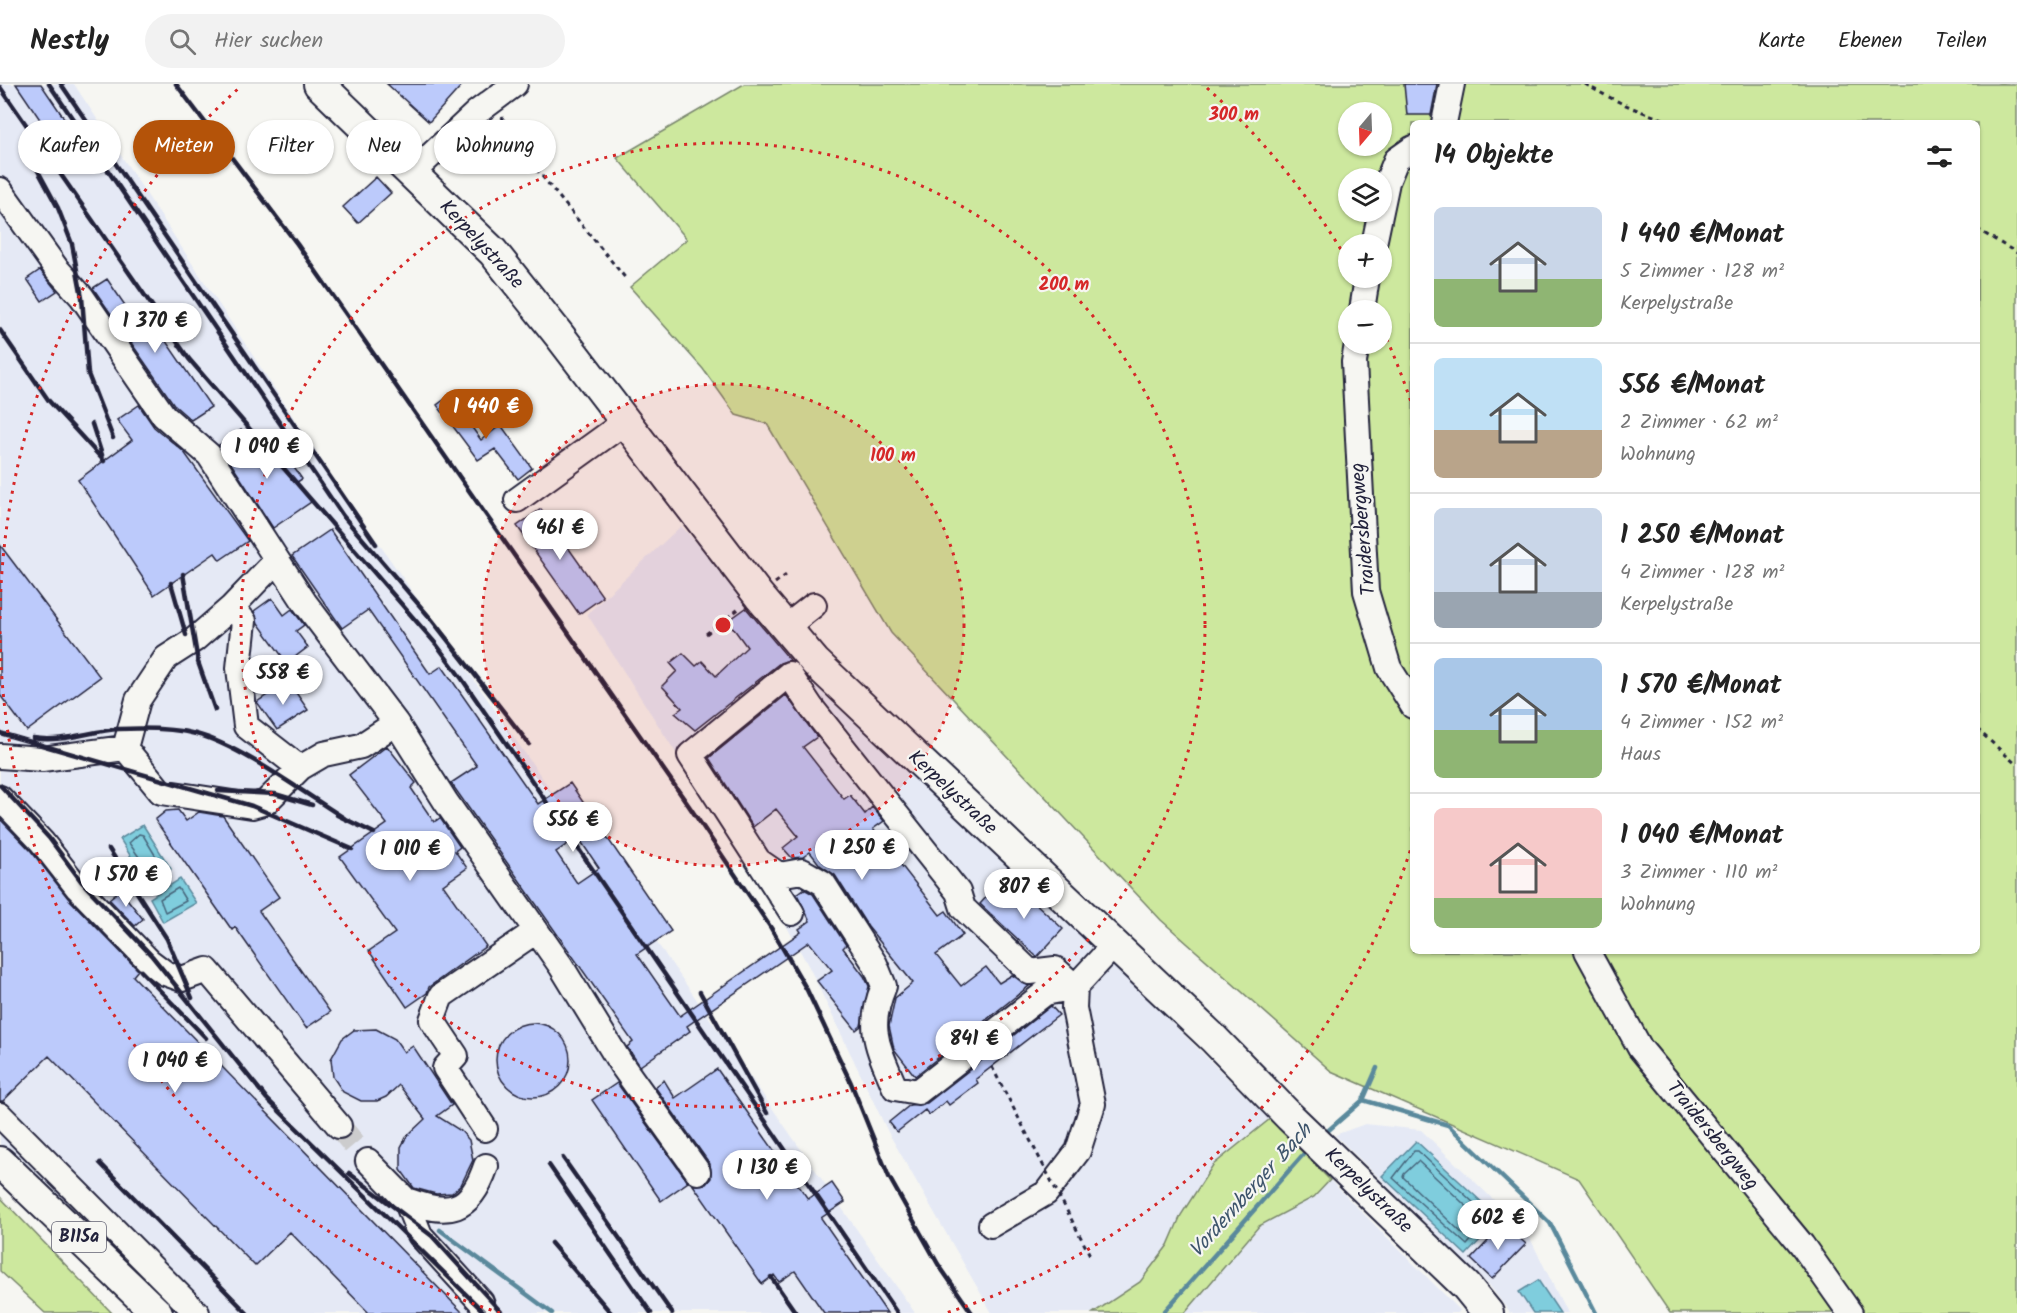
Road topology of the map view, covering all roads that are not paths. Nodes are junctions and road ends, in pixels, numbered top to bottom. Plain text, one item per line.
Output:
1 (515, 84) edge
2 (1452, 84) edge
3 (328, 87) edge
4 (361, 120) edge
5 (1445, 120) edge
6 (1410, 150) edge
7 (422, 163) edge
8 (414, 174) edge
9 (0, 190) edge
10 (1376, 234) edge
11 (1355, 354) edge
12 (625, 422) junction
13 (517, 500) dead end
14 (277, 560) junction
15 (814, 605) dead end
16 (232, 607) junction
17 (785, 628) junction
18 (1410, 701) edge
19 (396, 723) junction
20 (125, 748) junction
21 (0, 756) edge
22 (300, 768) junction
23 (0, 798) edge
24 (760, 862) junction
25 (792, 914) dead end
26 (536, 931) junction
27 (1114, 945) junction
28 (1589, 954) edge
29 (1075, 987) junction
30 (0, 1115) edge
31 (339, 1126) tunnel mouth
32 (485, 1129) dead end
33 (368, 1161) tunnel mouth
34 (0, 1162) edge
35 (486, 1166) dead end
36 (698, 1172) dead end
37 (406, 1200) junction
38 (991, 1226) dead end
39 (157, 1313) edge
40 (197, 1313) edge
41 (485, 1313) edge
42 (1488, 1313) edge
43 (1850, 1313) edge

1 - 7 street
2 - 5 street
3 - 4 main road, Kerpelystraße
6 - 10 street
8 - 12 main road, Kerpelystraße
9 - 14 street
11 - 18 street, Traidersbergweg
12 - 13 street
12 - 17 main road, Kerpelystraße
14 - 16 street
14 - 19 street
15 - 17 street
16 - 20 street
16 - 22 street
17 - 27 main road, Kerpelystraße
19 - 22 street
19 - 26 street
20 - 21 street
20 - 22 street
23 - 31 street
24 - 25 street
24 - 29 street
24 - 29 street
26 - 32 street
26 - 36 street
27 - 29 street
27 - 42 main road, Kerpelystraße
28 - 43 street, Traidersbergweg
29 - 38 street
30 - 40 street
33 - 37 street
34 - 39 main road, B115a
35 - 37 street
37 - 41 street

